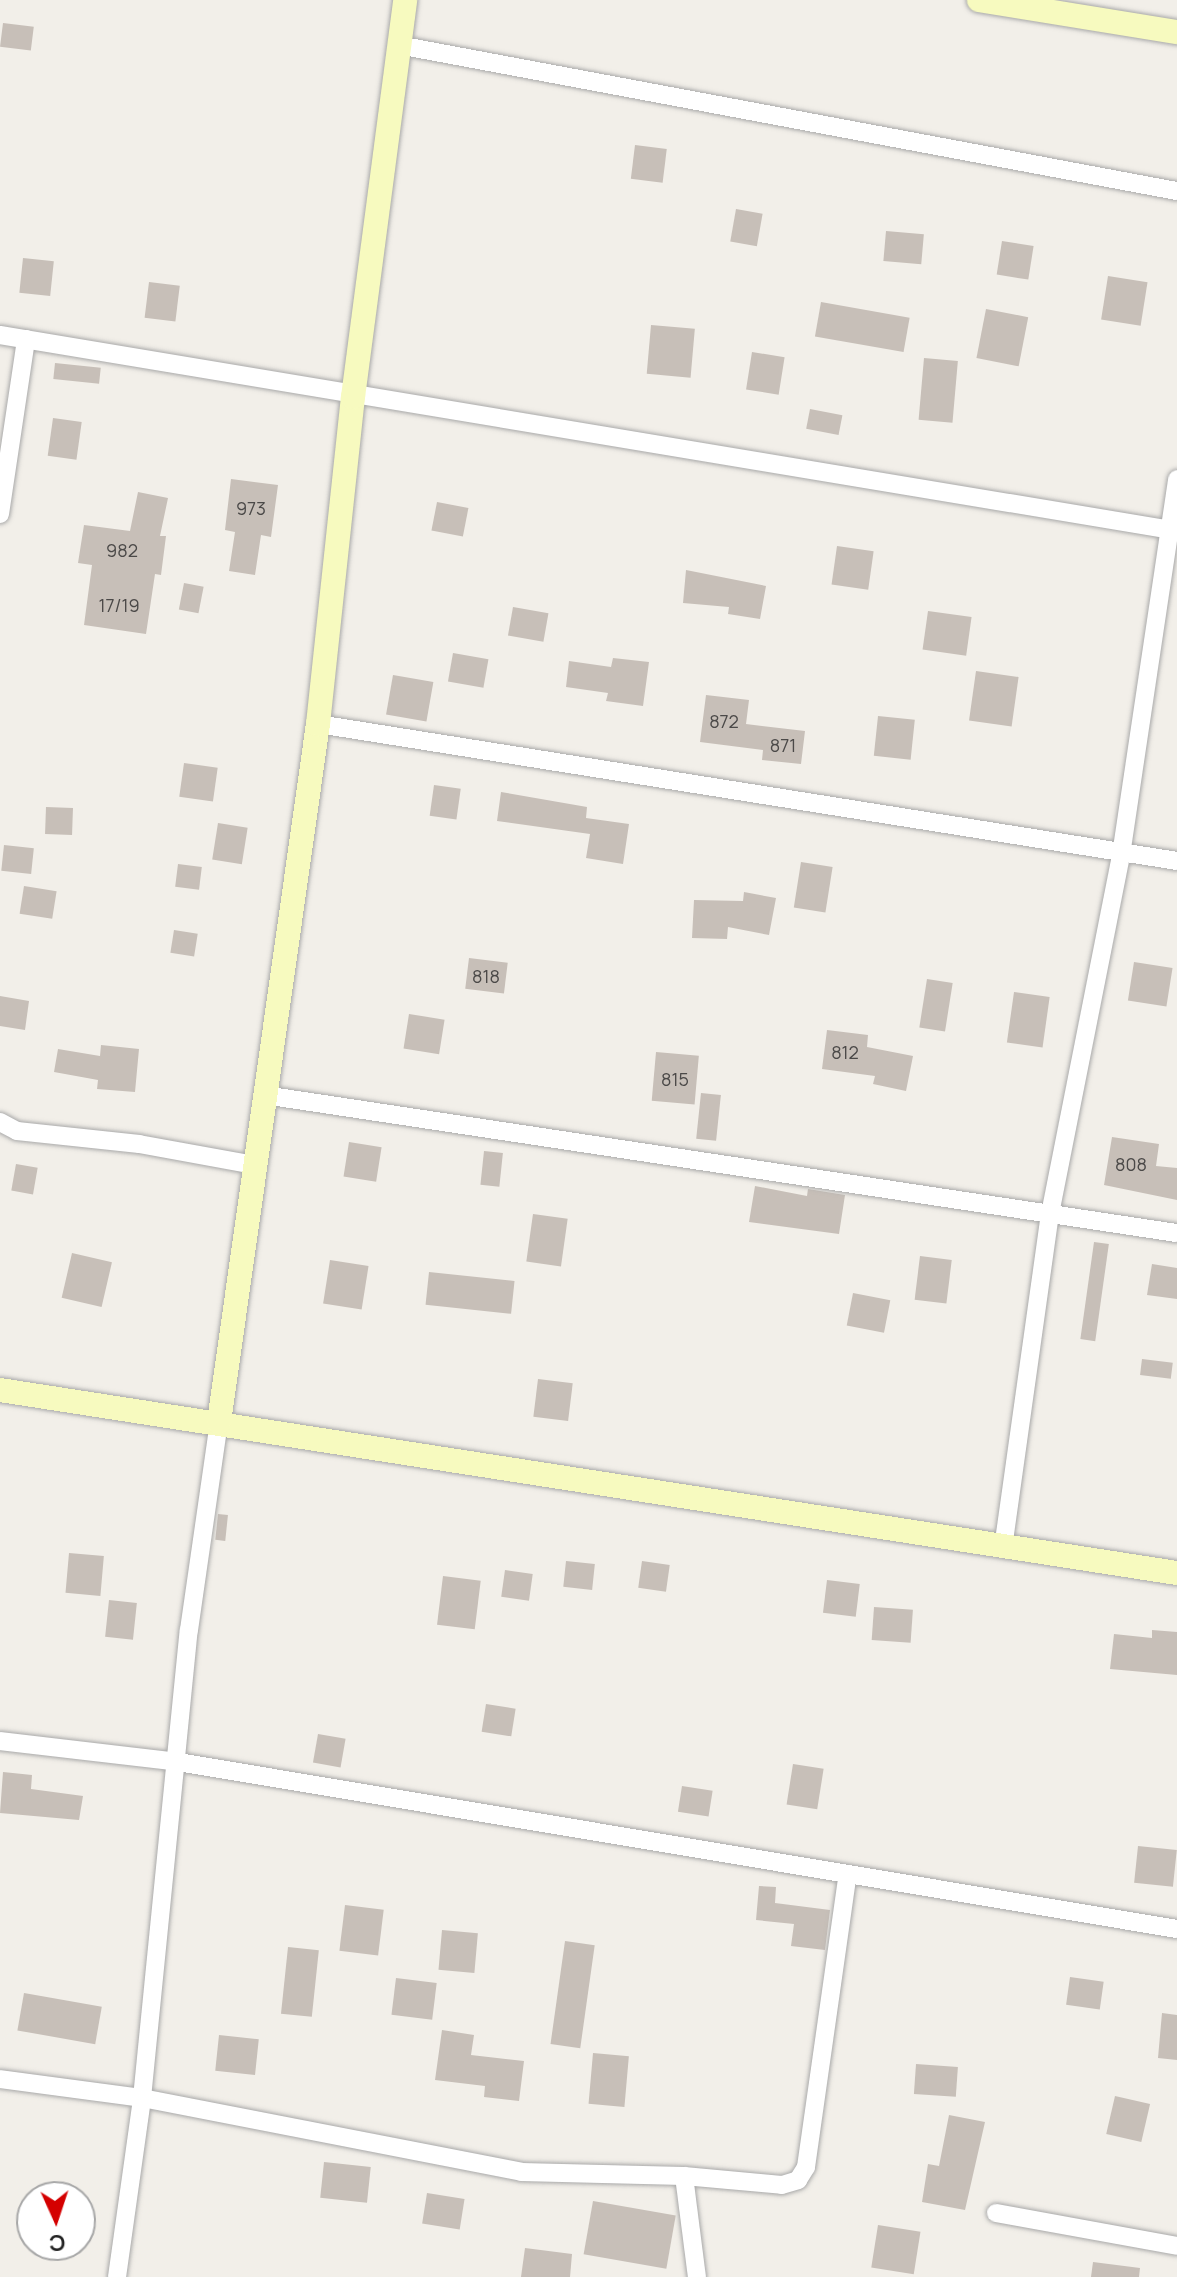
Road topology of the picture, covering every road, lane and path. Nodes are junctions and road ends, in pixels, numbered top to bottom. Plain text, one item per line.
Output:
1 (405, 0) edge
2 (979, 0) edge
3 (1177, 32) edge
4 (398, 45) junction
5 (1177, 191) edge
6 (0, 335) edge
7 (26, 339) junction
8 (353, 397) junction
9 (1177, 479) edge
10 (0, 514) edge
11 (1173, 530) edge
12 (318, 724) junction
13 (1121, 855) junction
14 (1177, 861) edge
15 (264, 1095) junction
16 (0, 1122) edge
17 (255, 1165) junction
18 (1050, 1214) junction
19 (1177, 1233) edge
20 (0, 1390) edge
21 (219, 1422) junction
22 (1003, 1548) junction
23 (1177, 1573) edge
24 (0, 1741) edge
25 (178, 1762) junction
26 (847, 1878) junction
27 (1177, 1929) edge
28 (0, 2079) edge
29 (142, 2098) junction
30 (684, 2176) junction
31 (996, 2213) dead end
32 (1177, 2246) edge
33 (117, 2277) edge
34 (697, 2277) edge

1 - 4 street
2 - 3 street
4 - 5 street
4 - 8 street
6 - 7 street
7 - 8 street
7 - 10 street
8 - 11 street
8 - 12 street
9 - 11 street
11 - 13 street
12 - 13 street
12 - 15 street
13 - 14 street
13 - 18 street
15 - 17 street
15 - 18 street
16 - 17 street
17 - 21 street
18 - 19 street
18 - 22 street
20 - 21 street
21 - 22 street
21 - 25 street
22 - 23 street
24 - 25 street
25 - 26 street
25 - 29 street
26 - 27 street
26 - 30 street
28 - 29 street
29 - 30 street
29 - 33 street
30 - 34 street
31 - 32 street

